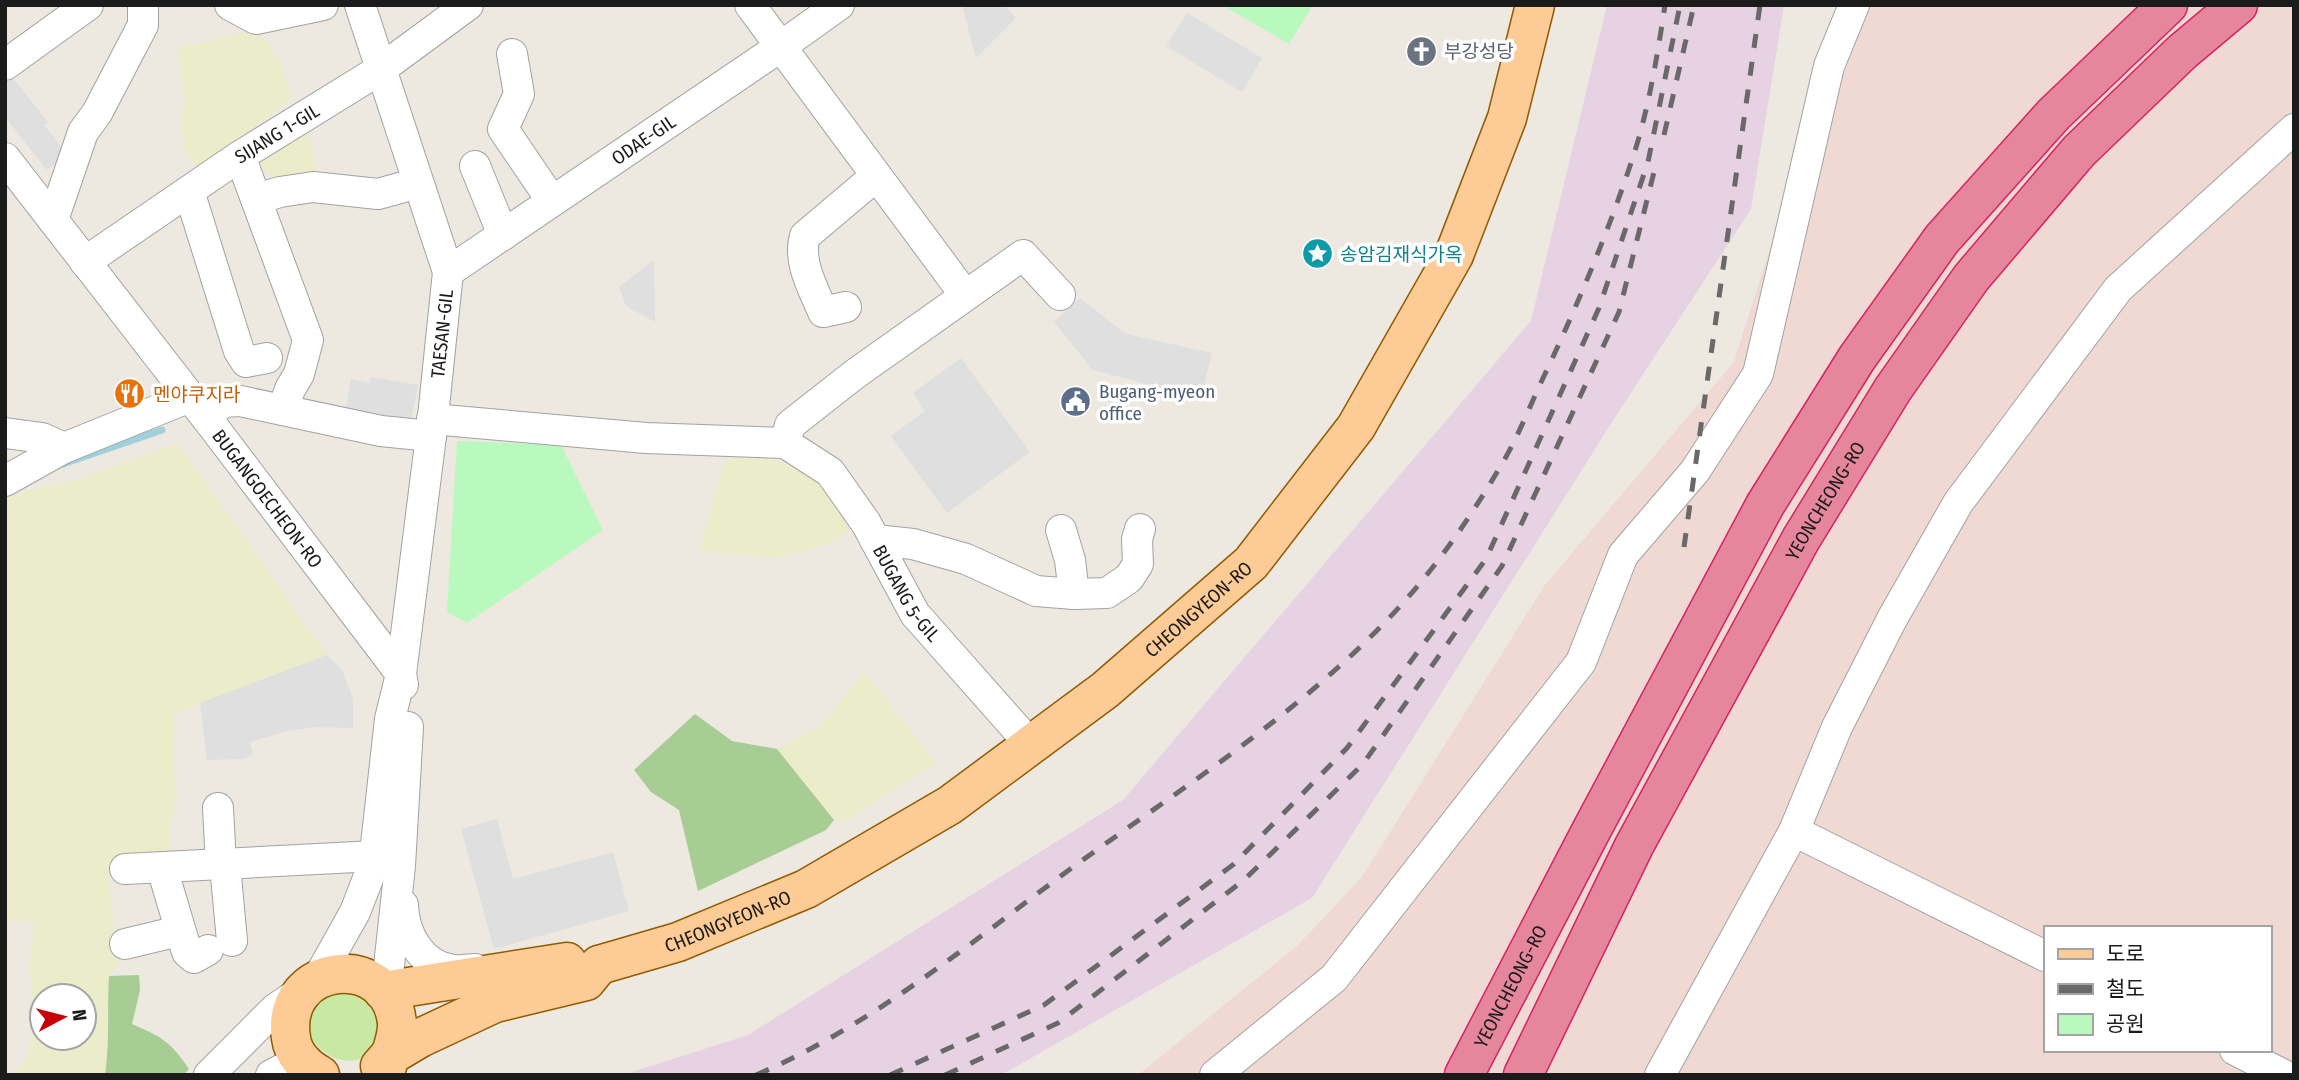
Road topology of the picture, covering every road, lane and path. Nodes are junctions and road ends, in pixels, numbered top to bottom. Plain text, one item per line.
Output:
1 (88, 5) edge
2 (143, 5) edge
3 (230, 5) edge
4 (323, 5) edge
5 (359, 5) edge
6 (468, 5) edge
7 (750, 5) edge
8 (838, 5) edge
9 (1535, 5) edge
10 (1854, 5) edge
11 (2168, 5) edge
12 (2238, 5) edge
13 (780, 47) junction
14 (512, 54) dead end
15 (5, 65) edge
16 (381, 69) junction
17 (2294, 129) edge
18 (240, 156) junction
19 (5, 158) edge
20 (475, 166) dead end
21 (876, 176) junction
22 (418, 183) junction
23 (188, 191) junction
24 (256, 199) junction
25 (552, 201) junction
26 (53, 220) junction
27 (503, 234) junction
28 (85, 262) junction
29 (448, 272) junction
30 (965, 295) junction
31 (1060, 295) dead end
32 (846, 307) dead end
33 (267, 358) dead end
34 (198, 407) junction
35 (283, 410) junction
36 (432, 428) junction
37 (5, 433) edge
38 (785, 443) junction
39 (54, 454) junction
40 (5, 481) edge
41 (1140, 529) dead end
42 (1061, 530) dead end
43 (875, 540) junction
44 (1074, 594) junction
45 (401, 674) junction
46 (1031, 745) junction
47 (218, 808) dead end
48 (1794, 831) junction
49 (387, 861) junction
50 (223, 865) junction
51 (162, 868) junction
52 (125, 869) dead end
53 (179, 931) junction
54 (125, 944) dead end
55 (2044, 956) edge
56 (599, 965) junction
57 (492, 974) junction
58 (311, 984) junction
59 (383, 991) junction
60 (2239, 1052) edge
61 (380, 1069) edge
62 (297, 1071) edge
63 (209, 1075) edge
64 (1215, 1075) edge
65 (1464, 1075) edge
66 (1523, 1075) edge
67 (1660, 1075) edge
68 (2284, 1075) edge

1 - 15 street
2 - 26 street
3 - 4 street
5 - 16 street, TAESAN-GIL
6 - 16 street, SIJANG 1-GIL
7 - 13 street
8 - 13 street, ODAE-GIL
9 - 46 main road, CHEONGYEON-RO
10 - 64 street
11 - 65 highway, YEONCHEONG-RO
12 - 66 highway, YEONCHEONG-RO
13 - 21 street
13 - 25 street, ODAE-GIL
14 - 25 street
16 - 18 street, SIJANG 1-GIL
16 - 22 street, TAESAN-GIL
17 - 48 street
18 - 23 street, SIJANG 1-GIL
18 - 24 street
19 - 26 street, BUGANGOECHEON-RO
20 - 27 street
21 - 30 street
21 - 32 street
22 - 24 street
22 - 29 street, TAESAN-GIL
23 - 28 street, SIJANG 1-GIL
23 - 33 street
24 - 35 street
25 - 27 street, ODAE-GIL
26 - 28 street, BUGANGOECHEON-RO
27 - 29 street, ODAE-GIL
28 - 34 street, BUGANGOECHEON-RO
29 - 36 street, TAESAN-GIL
30 - 31 street
30 - 38 street
34 - 35 street, BUGANG 5-GIL
34 - 39 street, BUGANG 5-GIL
34 - 45 street, BUGANGOECHEON-RO
35 - 36 street, BUGANG 5-GIL
36 - 38 street, BUGANG 5-GIL
36 - 45 street, TAESAN-GIL
37 - 39 street
38 - 43 street, BUGANG 5-GIL
39 - 40 street, BUGANG 5-GIL
41 - 44 street
42 - 44 street
43 - 44 street
43 - 46 street, BUGANG 5-GIL
45 - 49 street, BUGANGOECHEON-RO
46 - 56 main road, CHEONGYEON-RO
47 - 50 street
48 - 55 street
48 - 67 street
49 - 50 street
49 - 57 street
49 - 58 street, BUGANGOECHEON-RO
49 - 59 street, BUGANGOECHEON-RO
50 - 51 street
50 - 53 street
51 - 52 street
51 - 53 street
53 - 54 street
56 - 57 main road
56 - 61 main road
57 - 59 main road
58 - 59 main road
58 - 62 main road
58 - 63 street
59 - 61 main road
60 - 68 street

